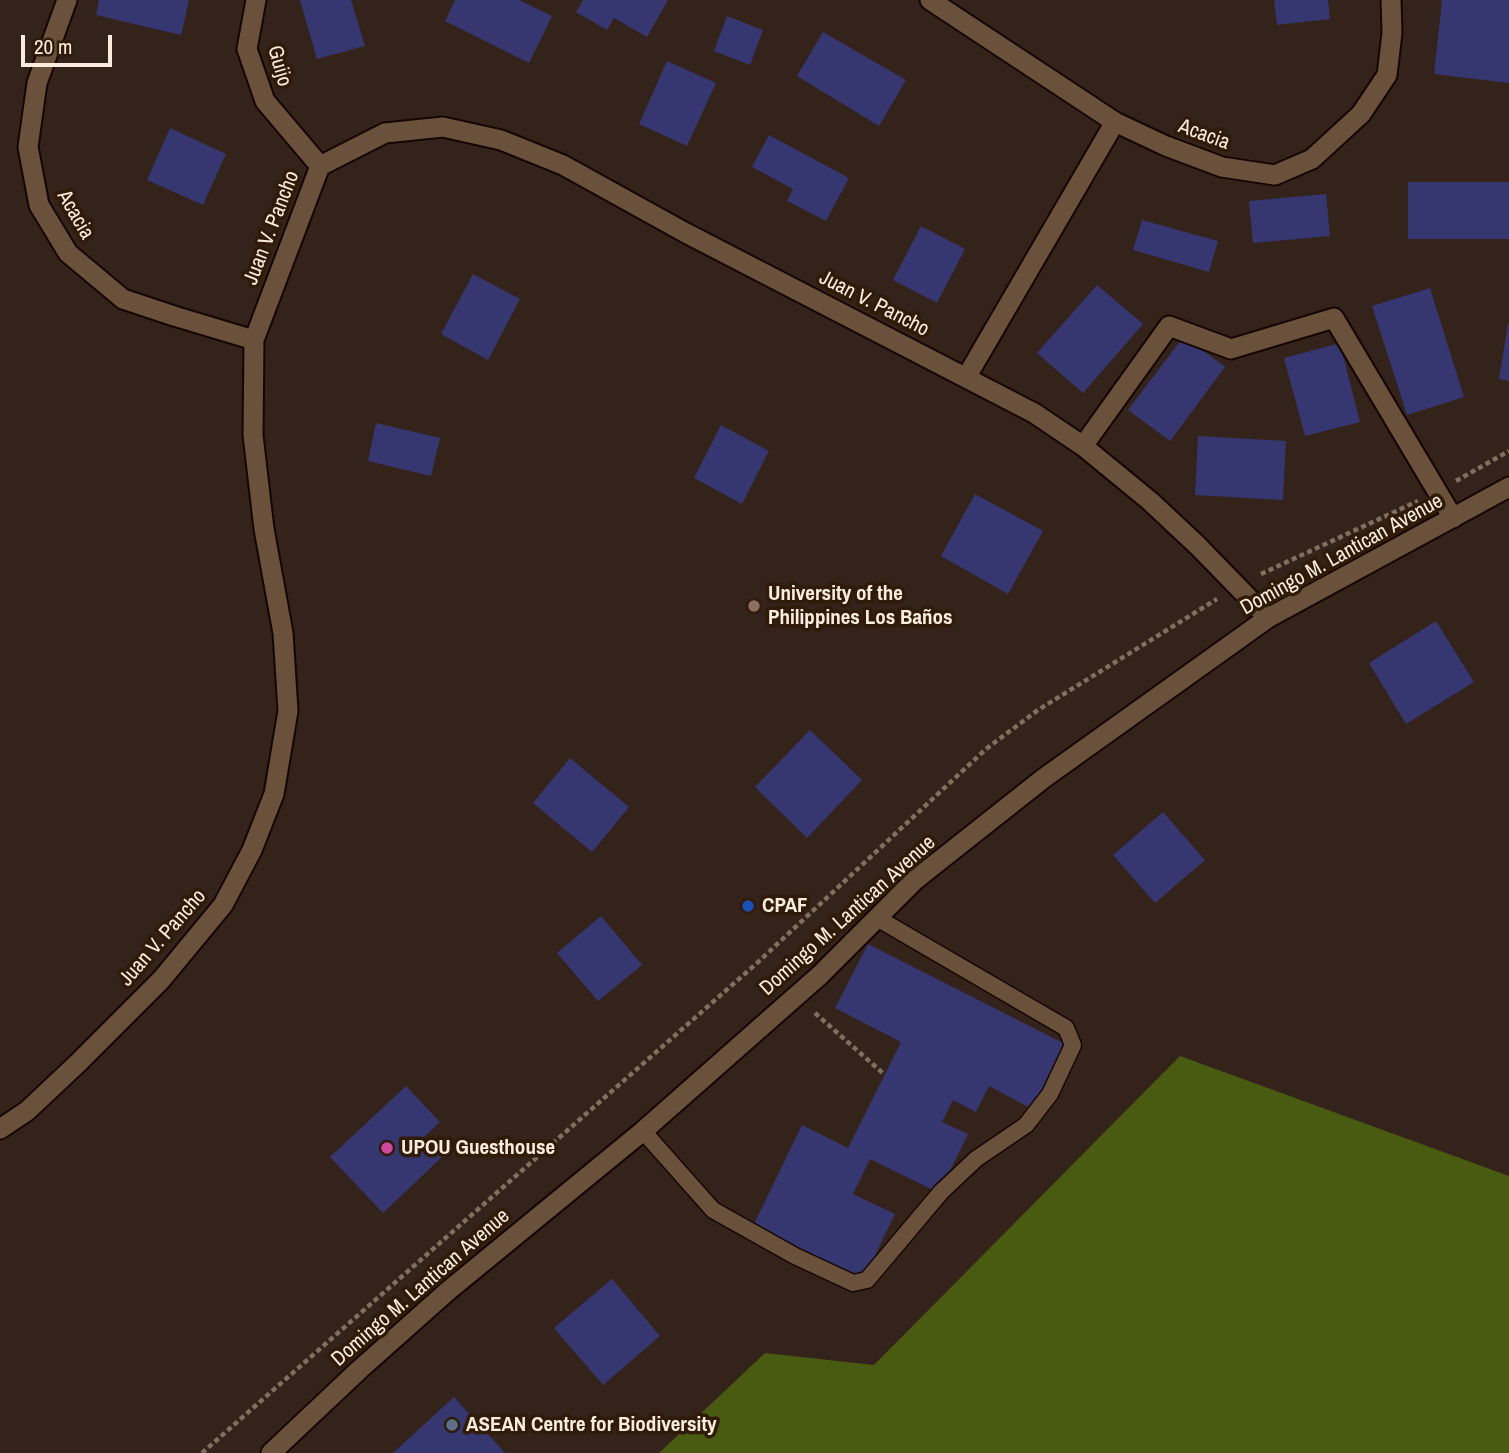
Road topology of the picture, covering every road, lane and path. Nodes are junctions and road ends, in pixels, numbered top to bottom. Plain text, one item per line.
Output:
1 (67, 0) edge
2 (256, 0) edge
3 (930, 0) edge
4 (1391, 0) edge
5 (1115, 122) junction
6 (320, 166) junction
7 (254, 340) junction
8 (967, 376) junction
9 (1083, 446) junction
10 (1509, 451) edge
11 (1509, 487) edge
12 (1438, 492) junction
13 (1454, 518) junction
14 (1238, 587) junction
15 (1268, 618) junction
16 (877, 918) junction
17 (794, 996) junction
18 (885, 1074) dead end
19 (0, 1129) edge
20 (643, 1131) junction
21 (202, 1453) edge
22 (271, 1453) edge

1 - 7 street, Acacia
2 - 6 street, Guijo
3 - 5 street, Acacia
4 - 5 street, Acacia
5 - 8 street
6 - 7 street, Juan V. Pancho
6 - 8 street, Juan V. Pancho
7 - 19 street, Juan V. Pancho
8 - 9 street, Juan V. Pancho
9 - 12 street
9 - 14 street, Juan V. Pancho
10 - 12 path
11 - 13 street, Domingo M. Lantican Avenue
12 - 13 street
12 - 14 path
13 - 15 street, Domingo M. Lantican Avenue
14 - 15 street, Juan V. Pancho
14 - 21 path
15 - 16 street, Domingo M. Lantican Avenue
16 - 17 street, Domingo M. Lantican Avenue
16 - 20 lane
17 - 18 path
17 - 20 street, Domingo M. Lantican Avenue
20 - 22 street, Domingo M. Lantican Avenue

